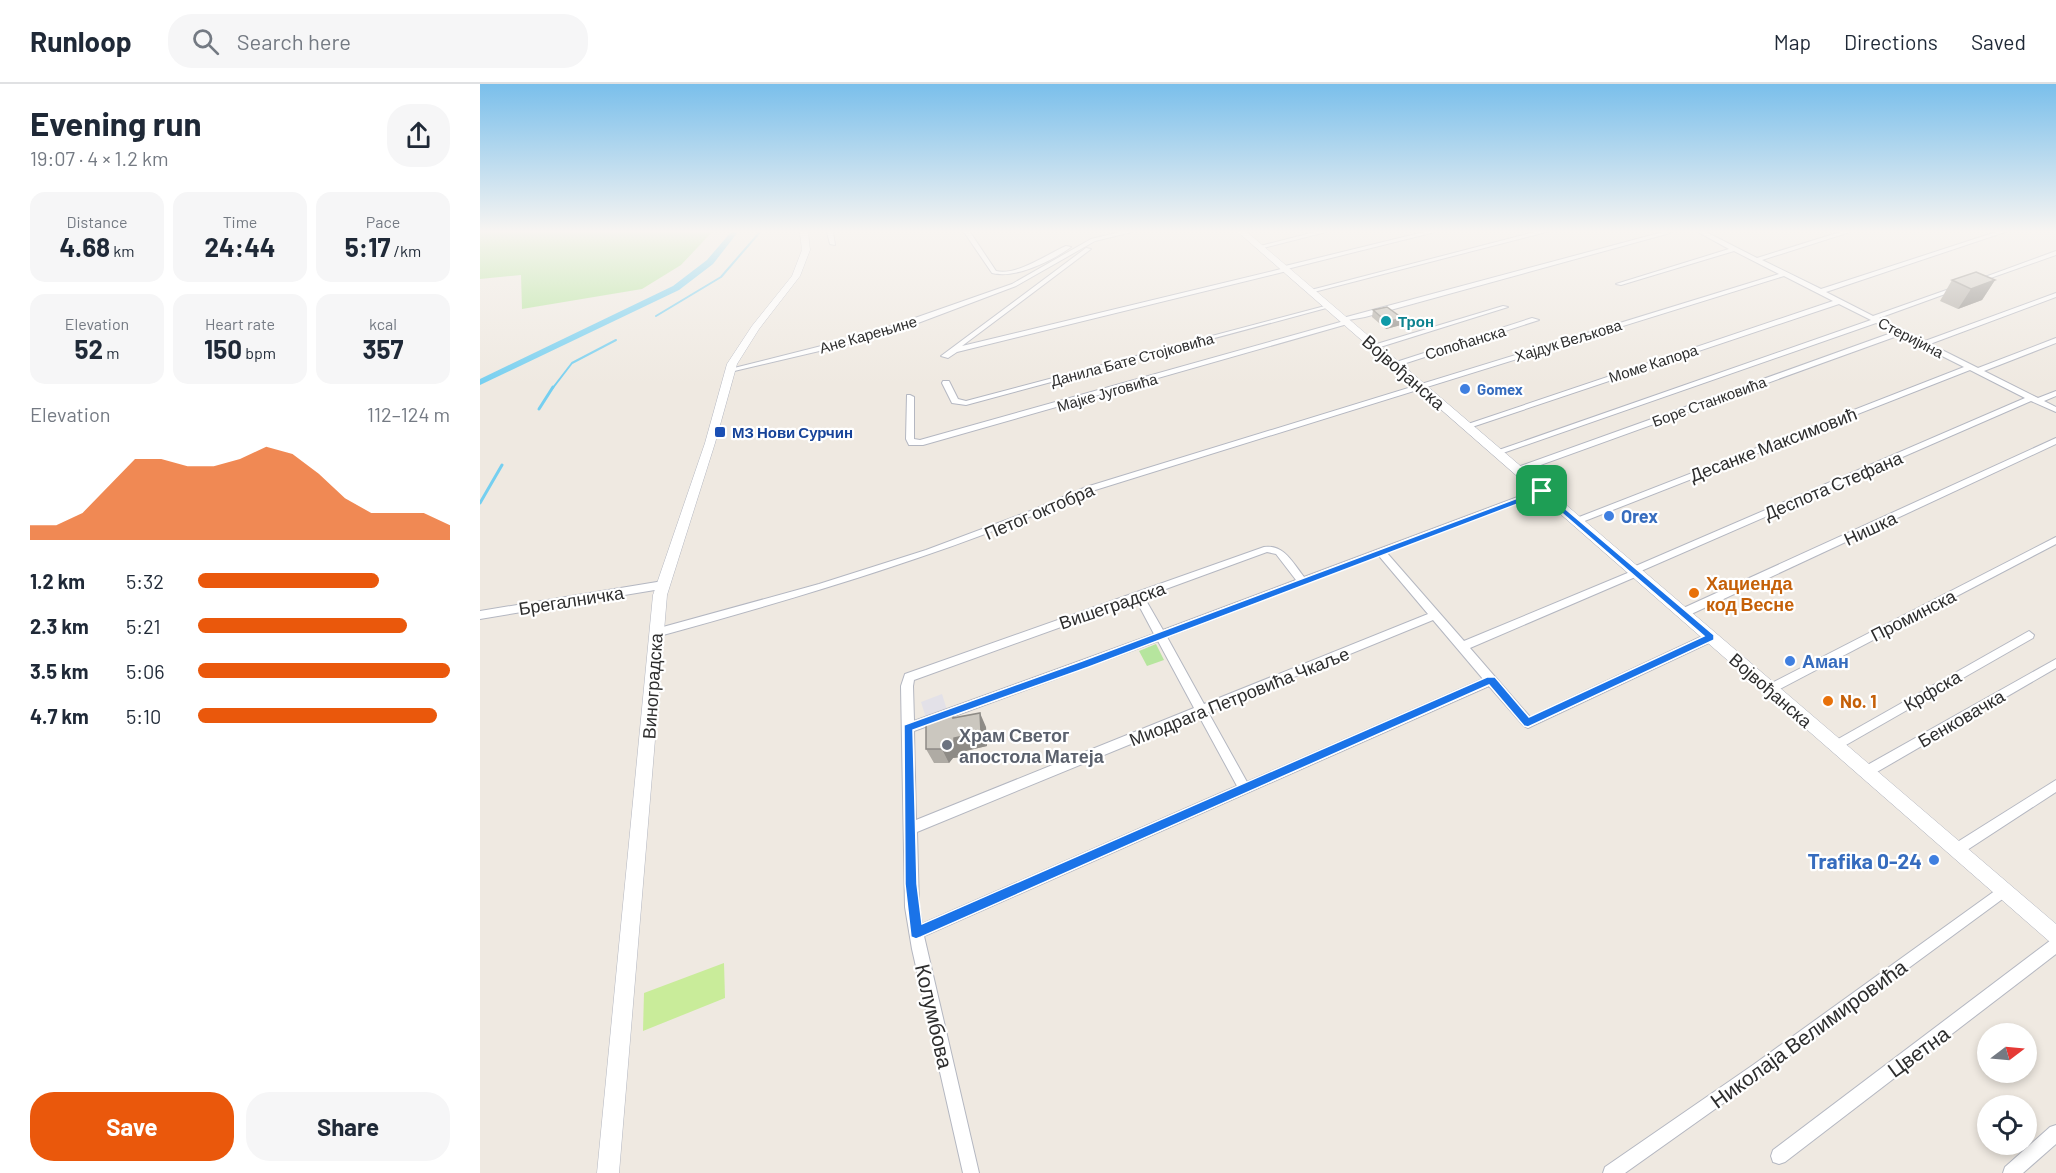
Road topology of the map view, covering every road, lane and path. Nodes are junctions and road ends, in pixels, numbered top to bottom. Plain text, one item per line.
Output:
1 (791, 283) edge
2 (1018, 283) edge
3 (1042, 283) edge
4 (1228, 283) edge
5 (1300, 283) edge
6 (1342, 283) edge
7 (1485, 283) edge
8 (1623, 283) edge
9 (1756, 283) edge
10 (1803, 283) edge
11 (1849, 283) edge
12 (1974, 283) edge
13 (1619, 284) dead end
14 (1310, 291) junction
15 (1821, 292) junction
16 (2056, 295) edge
17 (1840, 302) junction
18 (1327, 307) junction
19 (1505, 307) dead end
20 (1875, 319) junction
21 (1535, 320) dead end
22 (1346, 322) junction
23 (1900, 332) junction
24 (2056, 340) edge
25 (1924, 344) junction
26 (1374, 346) junction
27 (954, 350) junction
28 (945, 356) dead end
29 (1394, 363) junction
30 (1974, 369) junction
31 (730, 370) junction
32 (946, 383) dead end
33 (1420, 386) junction
34 (2056, 393) edge
35 (910, 397) dead end
36 (2034, 400) junction
37 (2056, 410) edge
38 (1466, 426) junction
39 (2056, 441) edge
40 (1497, 452) junction
41 (1518, 470) junction
42 (1542, 491) junction
43 (1577, 521) junction
44 (2056, 540) edge
45 (1380, 551) junction
46 (1635, 572) junction
47 (1302, 581) junction
48 (663, 585) junction
49 (1139, 596) junction
50 (1683, 613) junction
51 (480, 615) edge
52 (1435, 615) junction
53 (656, 633) junction
54 (1162, 635) junction
55 (2029, 635) dead end
56 (1711, 637) junction
57 (1463, 646) junction
58 (2056, 663) edge
59 (909, 677) joint
60 (1491, 680) junction
61 (1770, 689) junction
62 (1204, 711) junction
63 (908, 728) junction
64 (1836, 746) junction
65 (1866, 772) junction
66 (2056, 785) edge
67 (1244, 788) junction
68 (909, 829) junction
69 (1956, 850) junction
70 (2003, 891) junction
71 (916, 933) junction
72 (2056, 936) edge
73 (2056, 945) edge
74 (2056, 1133) edge
75 (1779, 1156) dead end
76 (608, 1173) edge
77 (971, 1173) edge
78 (1611, 1173) edge
79 (2011, 1173) edge

1 - 31 street, Виноградска
2 - 31 street, Ане Карењине
3 - 27 street, Ане Карењине
4 - 27 street
5 - 14 street, Војвођанска
6 - 14 street
7 - 22 street
8 - 13 street
9 - 33 street, Хајдук Вељкова
10 - 15 street, Стеријина
11 - 15 street
12 - 20 street
14 - 18 street, Војвођанска
15 - 17 street, Стеријина
16 - 25 street
17 - 20 street, Стеријина
17 - 38 street, Моме Капора
18 - 22 street, Војвођанска
18 - 32 street, Данила Бате Стојковића
19 - 26 street
20 - 23 street, Стеријина
20 - 40 street
21 - 29 street, Сопоћанска
22 - 26 street, Војвођанска
22 - 35 street, Мајке Југовића
23 - 25 street, Стеријина
23 - 41 street, Боре Станковића
24 - 30 street, Десанке Максимовић
25 - 30 street, Стеријина
26 - 29 street, Војвођанска
27 - 28 street, Ане Карењине
29 - 33 street, Војвођанска
30 - 36 street, Стеријина
30 - 43 street, Десанке Максимовић
31 - 48 street, Виноградска
33 - 38 street, Војвођанска
33 - 53 street, Петог октобра
34 - 36 street, Деспота Стефана
36 - 37 street, Стеријина
36 - 46 street, Деспота Стефана
38 - 40 street, Војвођанска
39 - 50 street, Нишка
40 - 41 street, Војвођанска
41 - 42 street, Војвођанска
42 - 43 street, Војвођанска
42 - 45 street
43 - 46 street, Војвођанска
44 - 61 street, Проминска
45 - 47 street
45 - 52 street
46 - 50 street, Војвођанска
46 - 57 street
47 - 49 street, Вишеградска
47 - 54 street
48 - 51 street, Брегалничка
48 - 53 street, Виноградска
49 - 54 street
49 - 59 street, Вишеградска
50 - 56 street, Војвођанска
52 - 57 street
52 - 62 street, Миодрага Петровића Чкаље
53 - 76 street, Виноградска
54 - 62 street
54 - 63 street
55 - 64 street, Крфска
56 - 60 street
56 - 61 street, Војвођанска
57 - 60 street
58 - 65 street, Бенковачка
59 - 63 street, Колумбова
60 - 67 street
61 - 64 street, Војвођанска
62 - 67 street
62 - 68 street, Миодрага Петровића Чкаље
63 - 68 street, Колумбова
64 - 65 street, Војвођанска
65 - 69 street, Војвођанска
66 - 69 street
67 - 71 street
68 - 71 street, Колумбова
69 - 70 street, Војвођанска
70 - 72 street, Војвођанска
70 - 78 street, Николаја Велимировића
71 - 77 street, Колумбова
73 - 75 street, Цветна
74 - 79 street

